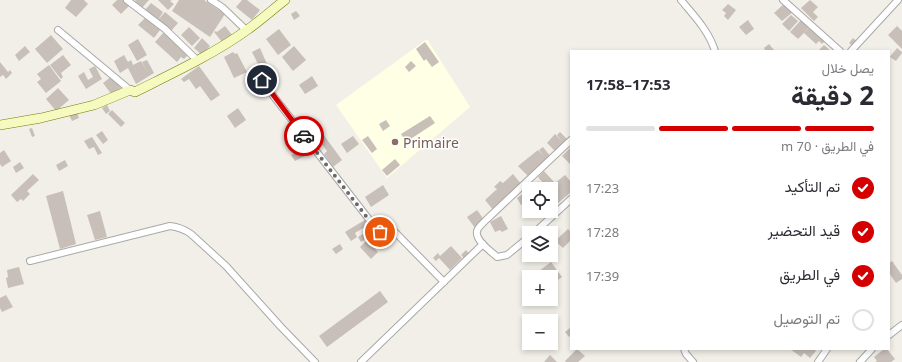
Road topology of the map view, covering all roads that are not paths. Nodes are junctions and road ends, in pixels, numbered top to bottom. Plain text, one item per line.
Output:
1 (127, 0) edge
2 (211, 0) edge
3 (285, 0) edge
4 (681, 0) edge
5 (783, 0) edge
6 (898, 0) edge
7 (58, 30) dead end
8 (246, 30) junction
9 (715, 50) edge
10 (839, 50) edge
11 (852, 50) edge
12 (197, 60) junction
13 (262, 80) dead end
14 (130, 90) junction
15 (0, 125) edge
16 (570, 141) edge
17 (570, 200) edge
18 (542, 226) edge
19 (522, 243) edge
20 (483, 244) junction
21 (30, 261) dead end
22 (444, 282) junction
23 (902, 325) edge
24 (890, 333) edge
25 (684, 350) edge
26 (826, 350) edge
27 (871, 350) edge
28 (315, 362) edge
29 (361, 362) edge
30 (693, 362) edge
31 (818, 362) edge
32 (860, 362) edge

1 - 12 street
2 - 8 street
3 - 8 street
4 - 9 street
5 - 10 street
6 - 11 street
7 - 14 street
8 - 12 street
12 - 14 street
13 - 22 street
14 - 15 street
16 - 20 street
17 - 18 street
19 - 20 street
20 - 22 street
21 - 28 street
22 - 29 street
23 - 24 street
25 - 30 street
26 - 31 street
27 - 32 street

